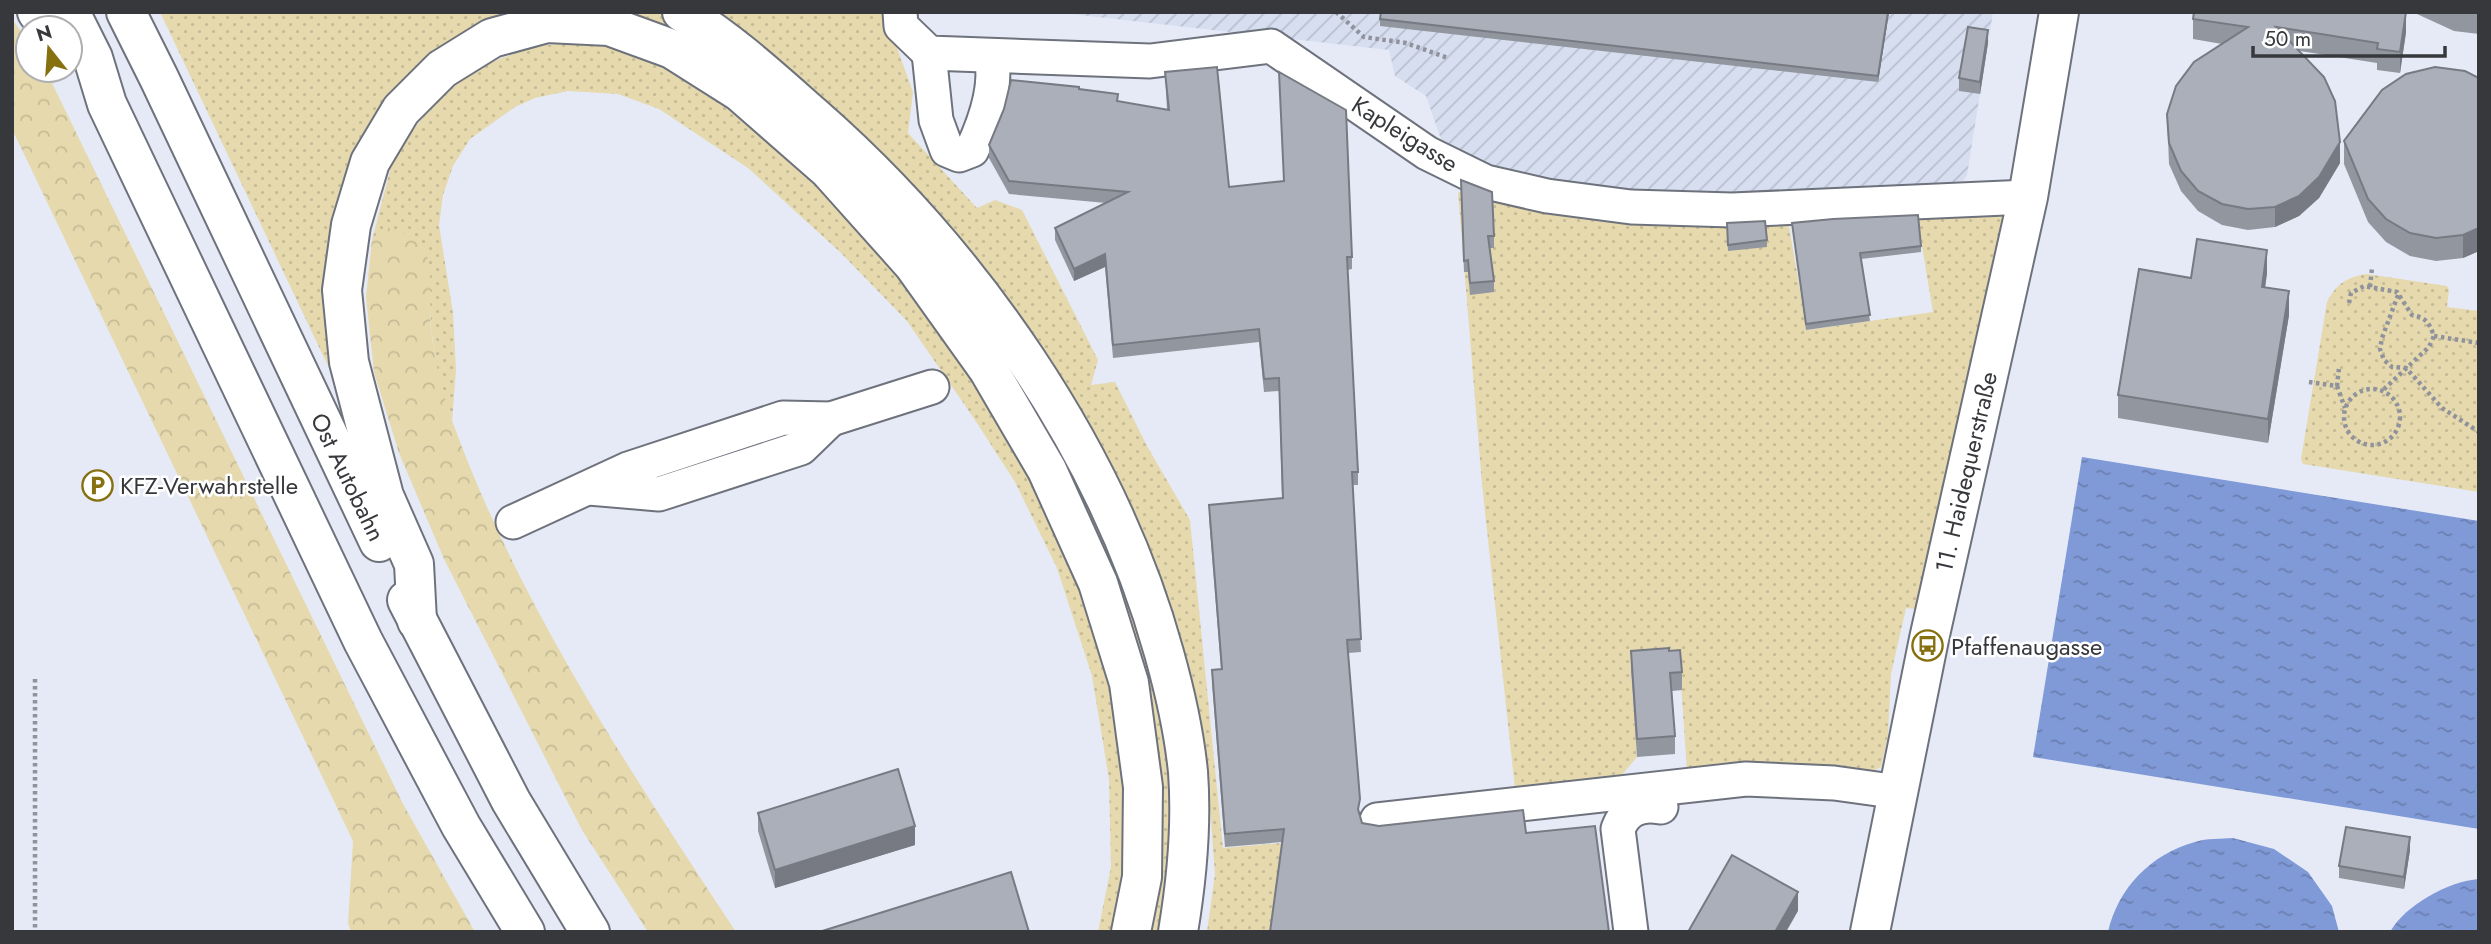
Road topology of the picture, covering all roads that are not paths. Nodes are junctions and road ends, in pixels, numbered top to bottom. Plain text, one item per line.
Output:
1 (70, 12) edge
2 (126, 12) edge
3 (682, 12) edge
4 (900, 12) edge
5 (2059, 12) edge
6 (929, 53) junction
7 (991, 55) junction
8 (84, 77) edge
9 (107, 104) junction
10 (2028, 197) junction
11 (932, 387) dead end
12 (513, 522) dead end
13 (417, 621) junction
14 (1899, 792) junction
15 (1661, 807) dead end
16 (1377, 820) dead end
17 (525, 932) edge
18 (590, 932) edge
19 (1132, 932) edge
20 (1178, 932) edge
21 (1631, 932) edge
22 (1870, 932) edge

1 - 9 main road
2 - 13 main road, Ost Autobahn
3 - 20 main road
4 - 6 street
5 - 10 main road, 11. Haidequerstraße
6 - 7 street, Kapleigasse
6 - 7 street
7 - 10 street, Kapleigasse
8 - 9 main road
9 - 17 main road
10 - 14 main road, 11. Haidequerstraße
11 - 12 street
13 - 18 main road, Ost Autobahn
13 - 19 main road
14 - 16 street
14 - 22 main road, 11. Haidequerstraße
15 - 21 street

